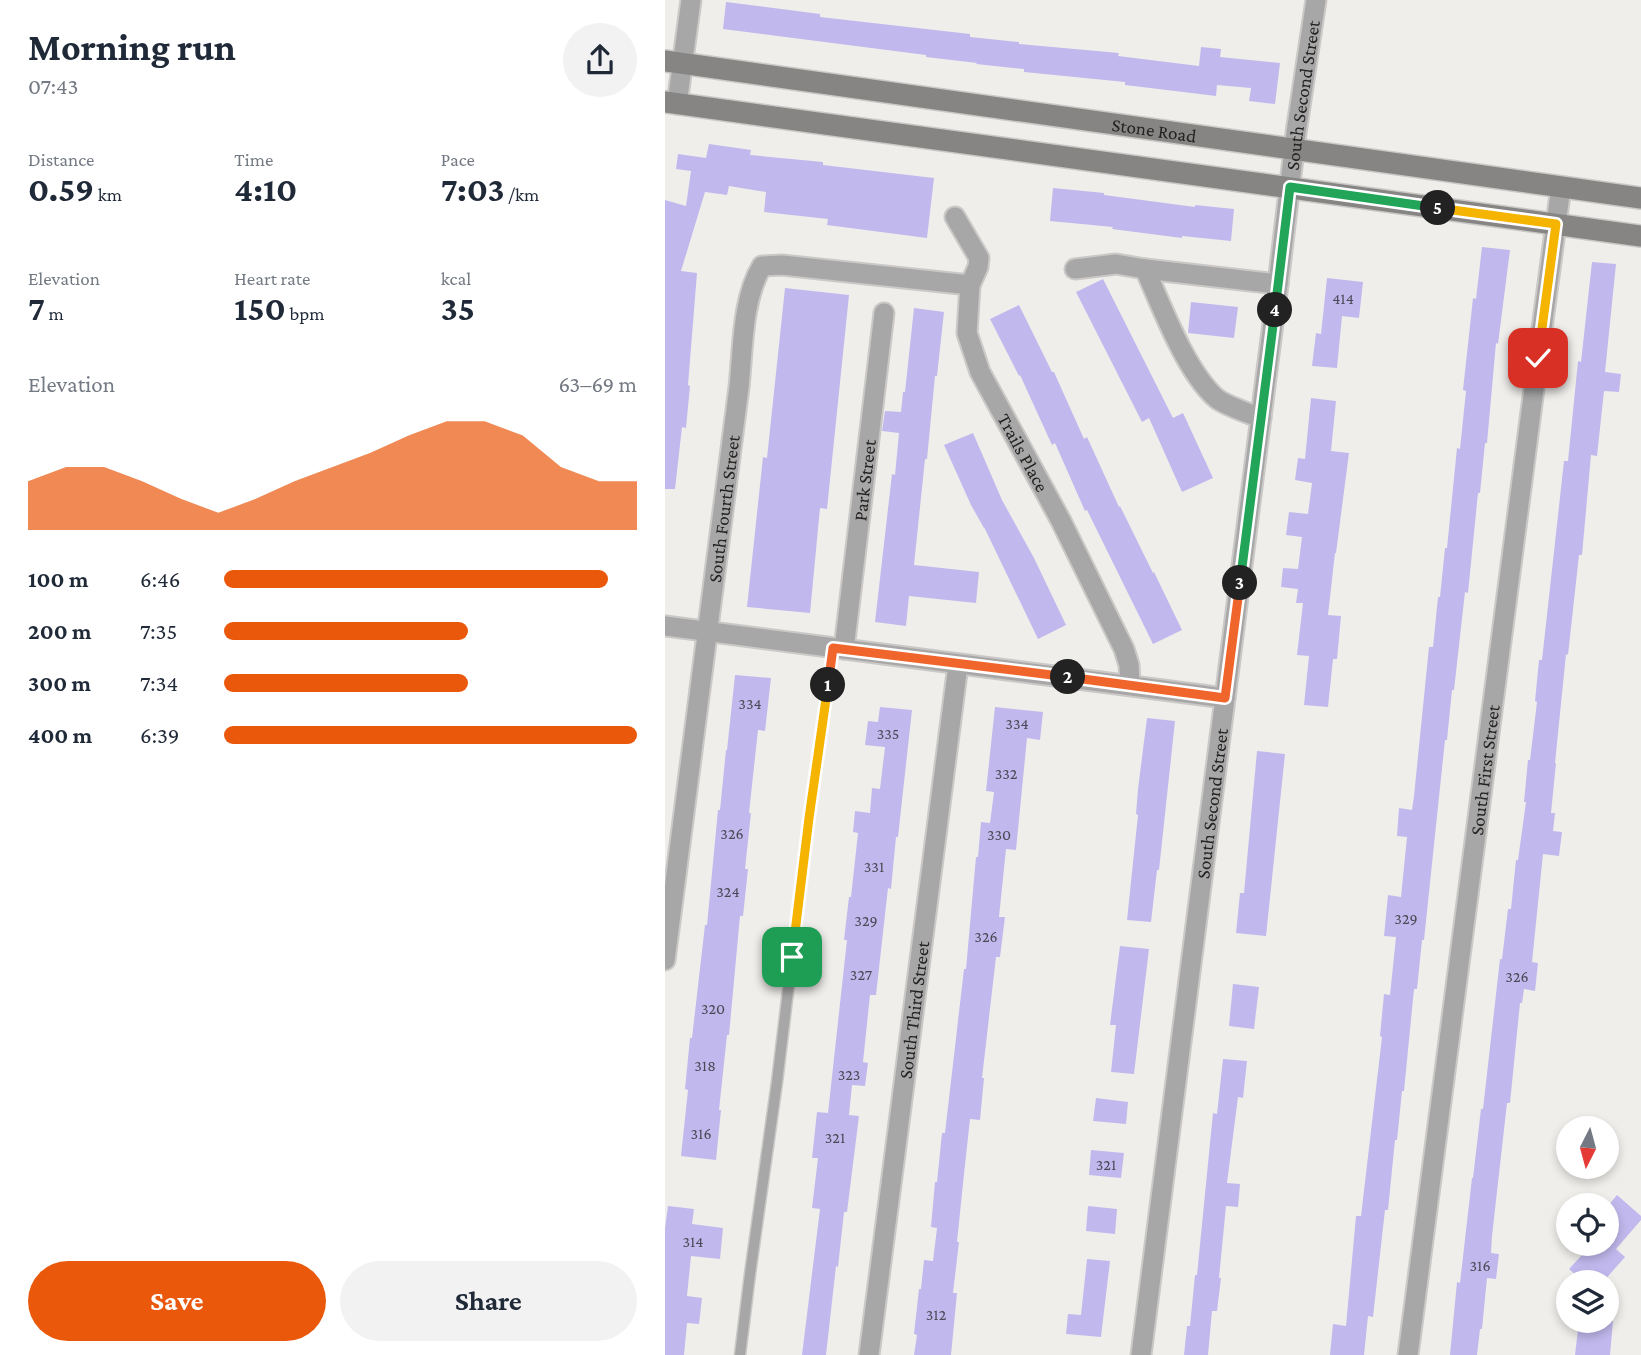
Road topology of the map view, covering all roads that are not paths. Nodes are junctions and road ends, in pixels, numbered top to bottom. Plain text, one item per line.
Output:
1 (691, 0) edge
2 (1316, 0) edge
3 (673, 63) edge
4 (671, 103) edge
5 (1294, 149) junction
6 (1290, 187) junction
7 (1562, 187) junction
8 (1641, 198) edge
9 (955, 217) dead end
10 (1556, 224) junction
11 (1641, 236) edge
12 (1075, 268) dead end
13 (1145, 269) junction
14 (1278, 284) junction
15 (970, 285) junction
16 (884, 313) dead end
17 (1261, 418) junction
18 (665, 626) edge
19 (707, 631) junction
20 (838, 648) junction
21 (958, 665) junction
22 (1131, 685) junction
23 (1225, 698) junction
24 (665, 960) edge
25 (740, 1355) edge
26 (869, 1355) edge
27 (1141, 1355) edge
28 (1408, 1355) edge

1 - 3 street
2 - 5 street, South Second Street
3 - 4 street
3 - 5 main road, Stone Road
4 - 6 main road, Stone Road
5 - 6 street, South Second Street
5 - 7 main road, Stone Road
6 - 10 main road, Stone Road
6 - 14 street, South Second Street
7 - 8 main road, Stone Road
7 - 10 street, South First Street
9 - 15 street, Trails Place
10 - 11 main road, Stone Road
10 - 28 street, South First Street
12 - 13 street
13 - 14 street
13 - 17 street
14 - 17 street, South Second Street
15 - 19 street, South Fourth Street
15 - 22 street, Trails Place
16 - 20 street, Park Street
17 - 23 street, South Second Street
18 - 19 street
19 - 20 street
19 - 24 street, South Fourth Street
20 - 21 street
20 - 25 lane
21 - 22 street
21 - 26 street, South Third Street
22 - 23 street
23 - 27 street, South Second Street

